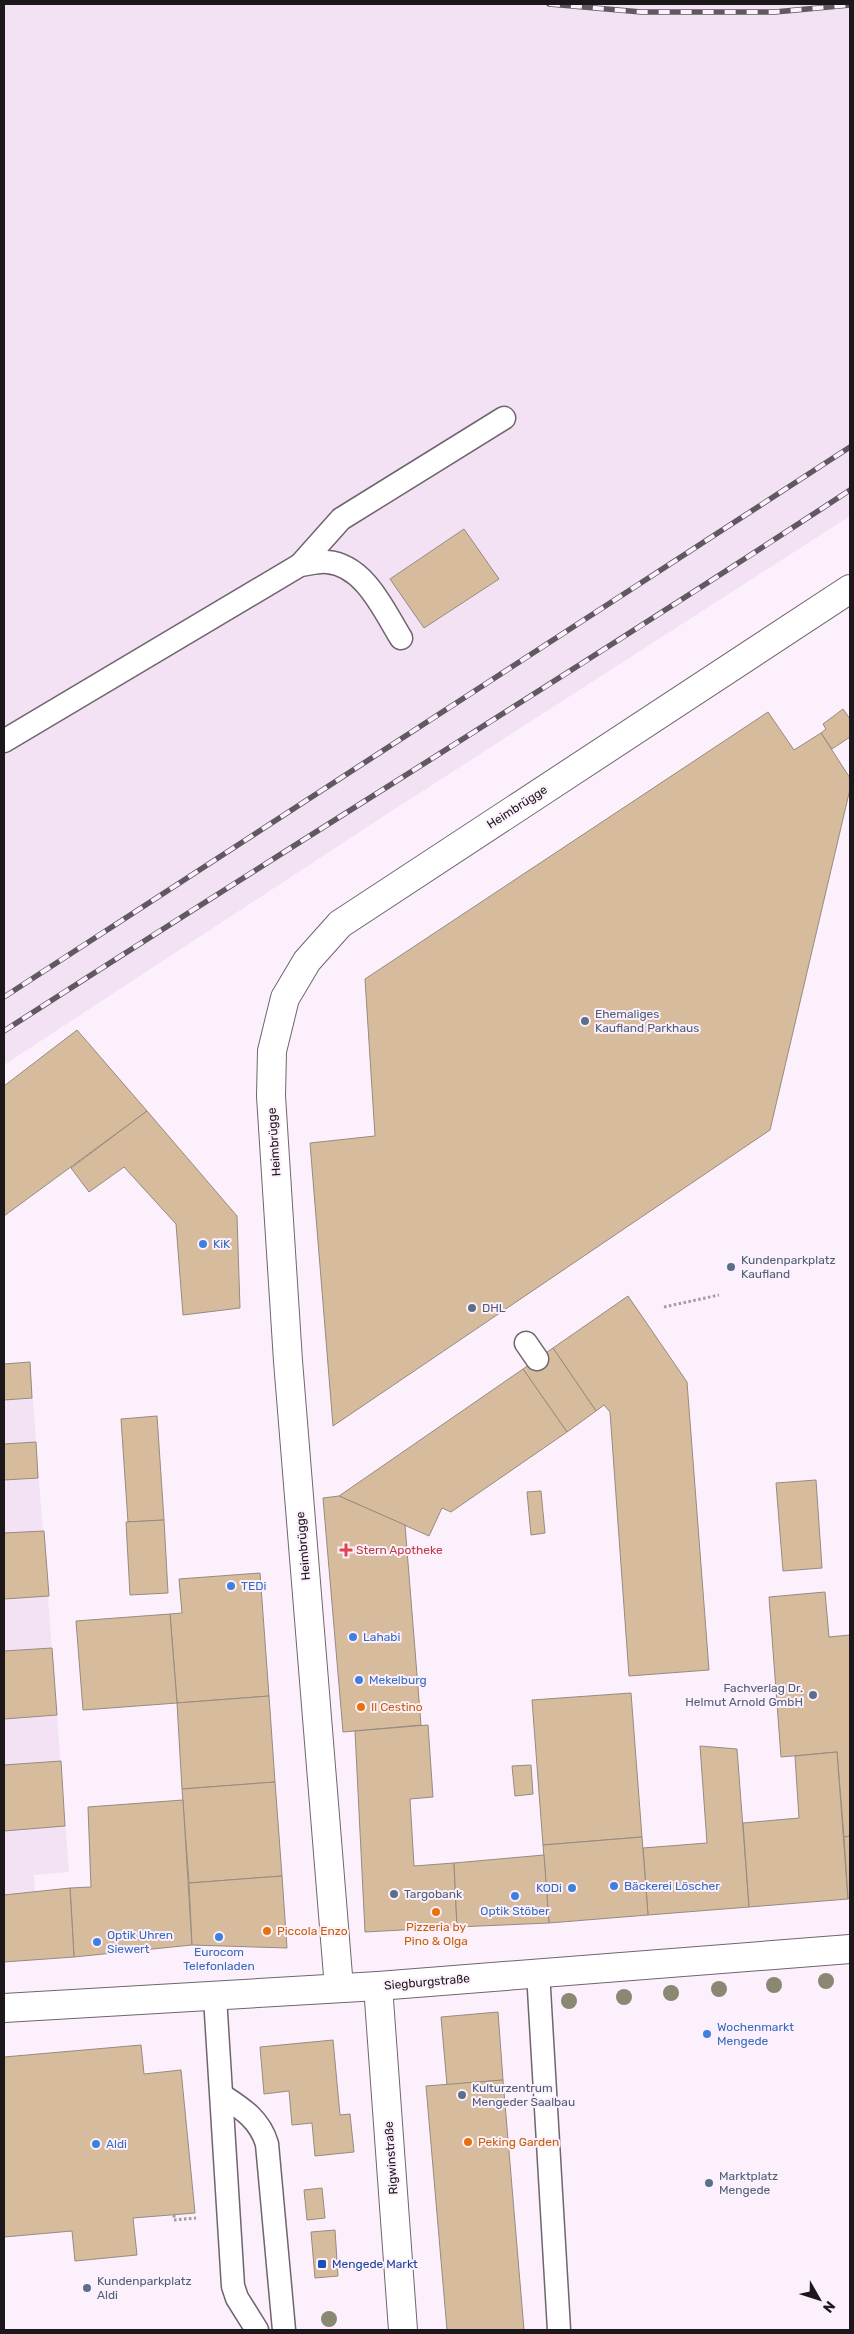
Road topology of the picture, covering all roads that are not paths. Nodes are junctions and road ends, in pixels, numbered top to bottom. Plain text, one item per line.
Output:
1 (504, 418) dead end
2 (300, 565) junction
3 (850, 589) edge
4 (401, 638) dead end
5 (4, 741) edge
6 (850, 1949) edge
7 (538, 1972) junction
8 (378, 1986) junction
9 (339, 1988) junction
10 (215, 1997) junction
11 (4, 2008) edge
12 (223, 2096) junction
13 (257, 2330) edge
14 (284, 2330) edge
15 (404, 2330) edge
16 (559, 2330) edge

1 - 2 lane
2 - 4 lane
2 - 5 lane
3 - 9 street, Heimbrügge
6 - 7 street, Siegburgstraße
7 - 8 street, Siegburgstraße
7 - 16 lane
8 - 9 street, Siegburgstraße
8 - 15 street, Rigwinstraße
9 - 10 street, Siegburgstraße
10 - 11 street, Siegburgstraße
10 - 12 lane
12 - 13 lane
12 - 14 lane

